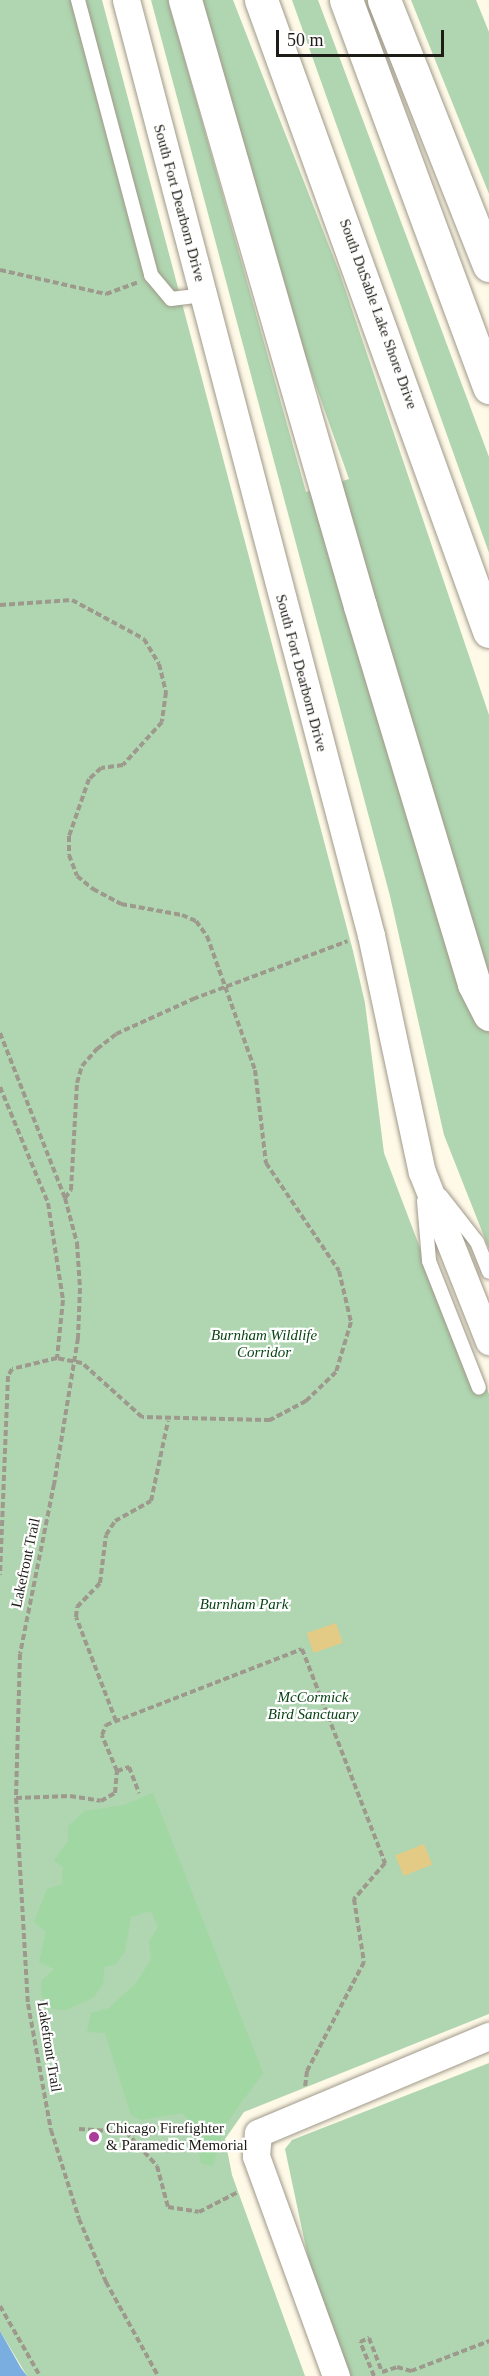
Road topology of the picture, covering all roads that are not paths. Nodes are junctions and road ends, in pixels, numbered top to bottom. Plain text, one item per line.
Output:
1 (78, 0) edge
2 (126, 0) edge
3 (185, 0) edge
4 (261, 0) edge
5 (346, 0) edge
6 (384, 0) edge
7 (489, 265) edge
8 (203, 295) junction
9 (489, 387) edge
10 (489, 631) edge
11 (489, 1014) edge
12 (422, 1172) junction
13 (489, 1272) edge
14 (489, 1341) edge
15 (479, 1388) dead end
16 (489, 2036) edge
17 (336, 2376) edge

1 - 8 lane
2 - 8 street, South Fort Dearborn Drive
3 - 11 highway
4 - 10 highway, South DuSable Lake Shore Drive
5 - 9 highway
6 - 7 highway
8 - 12 street, South Fort Dearborn Drive
12 - 13 lane
12 - 14 street, South Fort Dearborn Drive
12 - 15 lane
16 - 17 street

